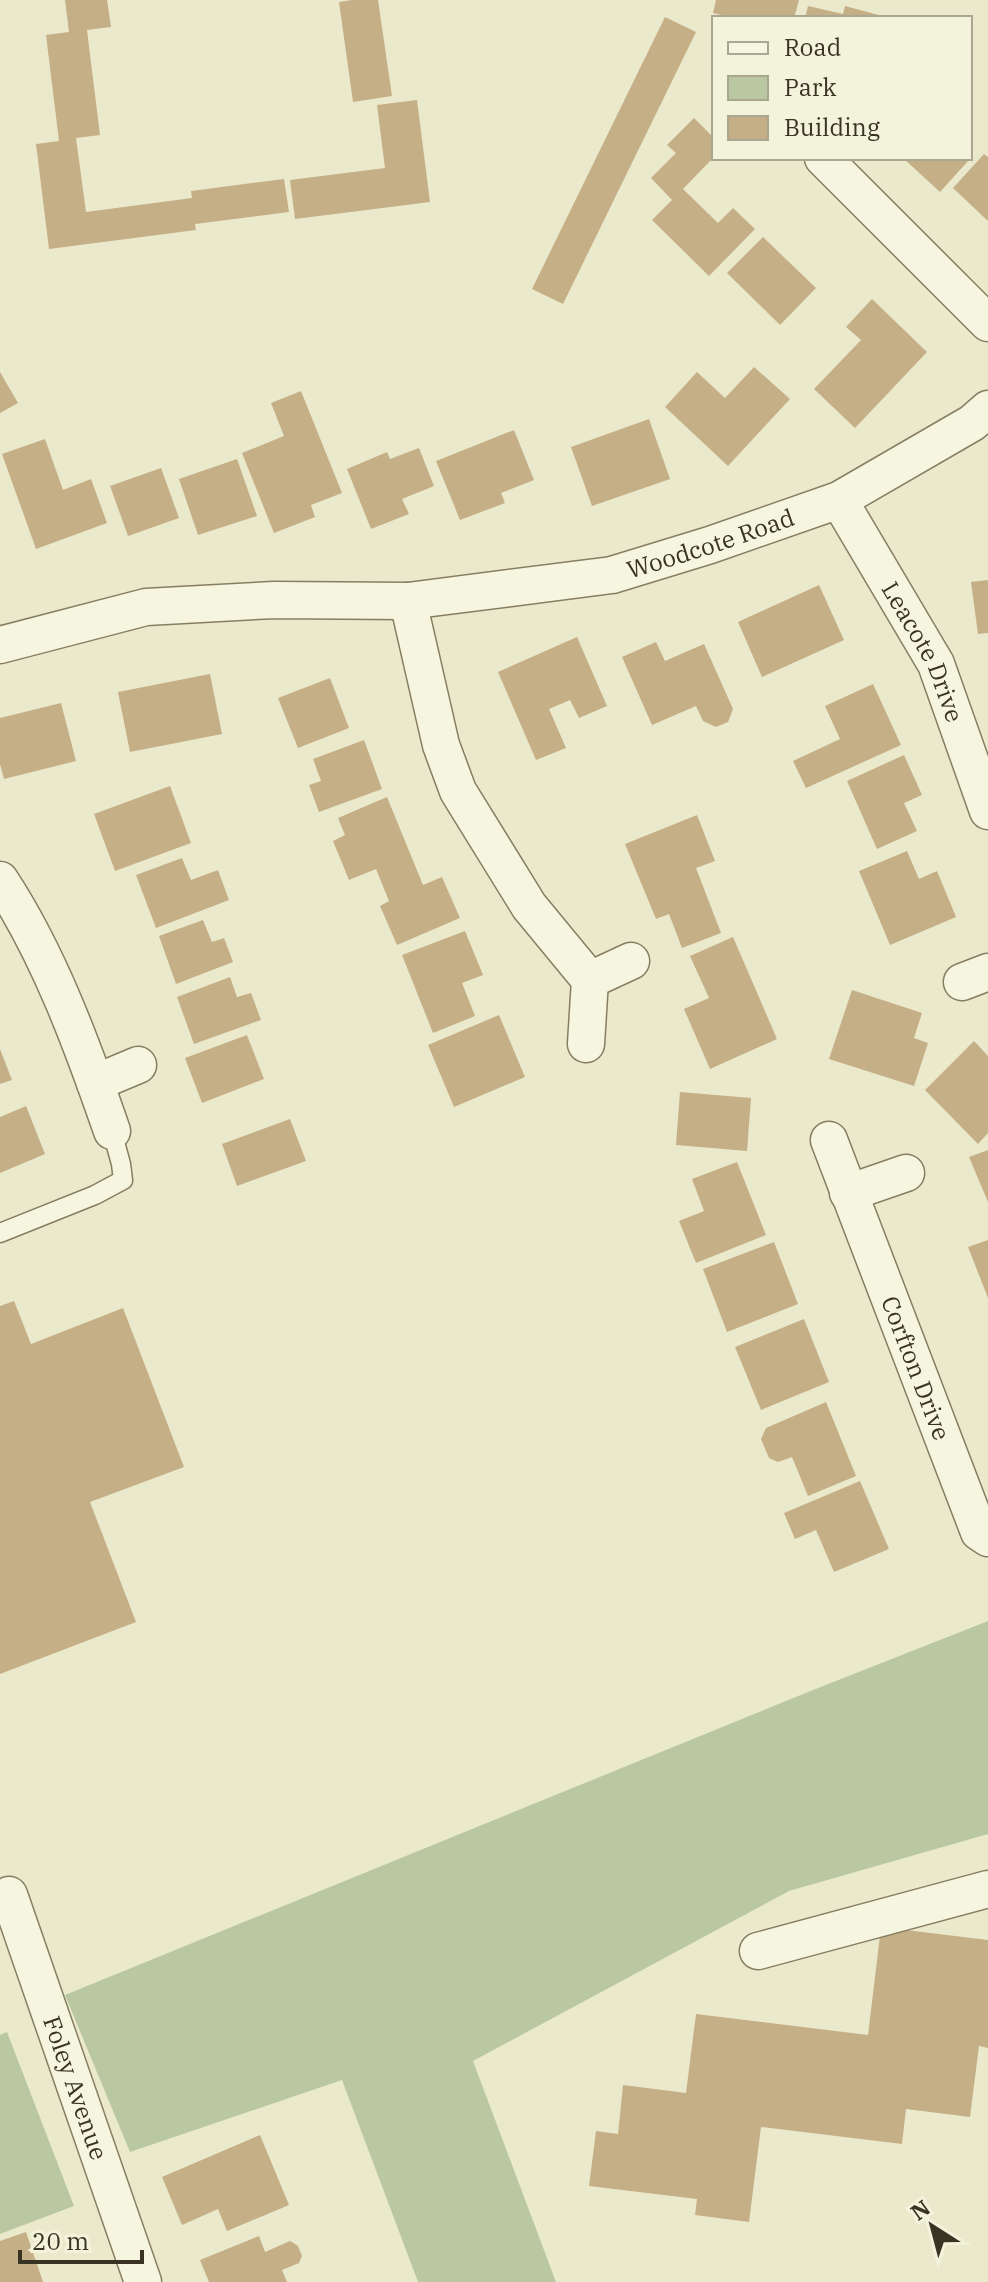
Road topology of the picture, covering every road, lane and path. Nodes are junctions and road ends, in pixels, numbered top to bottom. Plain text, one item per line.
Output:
1 (825, 160) edge
2 (988, 323) edge
3 (988, 409) edge
4 (839, 500) junction
5 (408, 601) junction
6 (2, 641) edge
7 (988, 811) edge
8 (0, 880) edge
9 (631, 961) dead end
10 (590, 980) junction
11 (586, 1044) dead end
12 (138, 1065) dead end
13 (95, 1083) junction
14 (112, 1131) joint
15 (829, 1140) dead end
16 (906, 1173) dead end
17 (848, 1193) junction
18 (0, 1233) edge
19 (988, 1538) edge
20 (988, 1889) edge
21 (9, 1895) dead end
22 (758, 1951) dead end
23 (143, 2282) edge

1 - 2 street
3 - 4 street, Woodcote Road
4 - 5 street, Woodcote Road
4 - 7 street, Leacote Drive
5 - 6 street, Woodcote Road
5 - 10 street
8 - 13 street
9 - 10 street
10 - 11 street
12 - 13 street
13 - 14 street
14 - 18 lane
15 - 17 street, Corfton Drive
16 - 17 street
17 - 19 street, Corfton Drive
20 - 22 street
21 - 23 street, Foley Avenue

